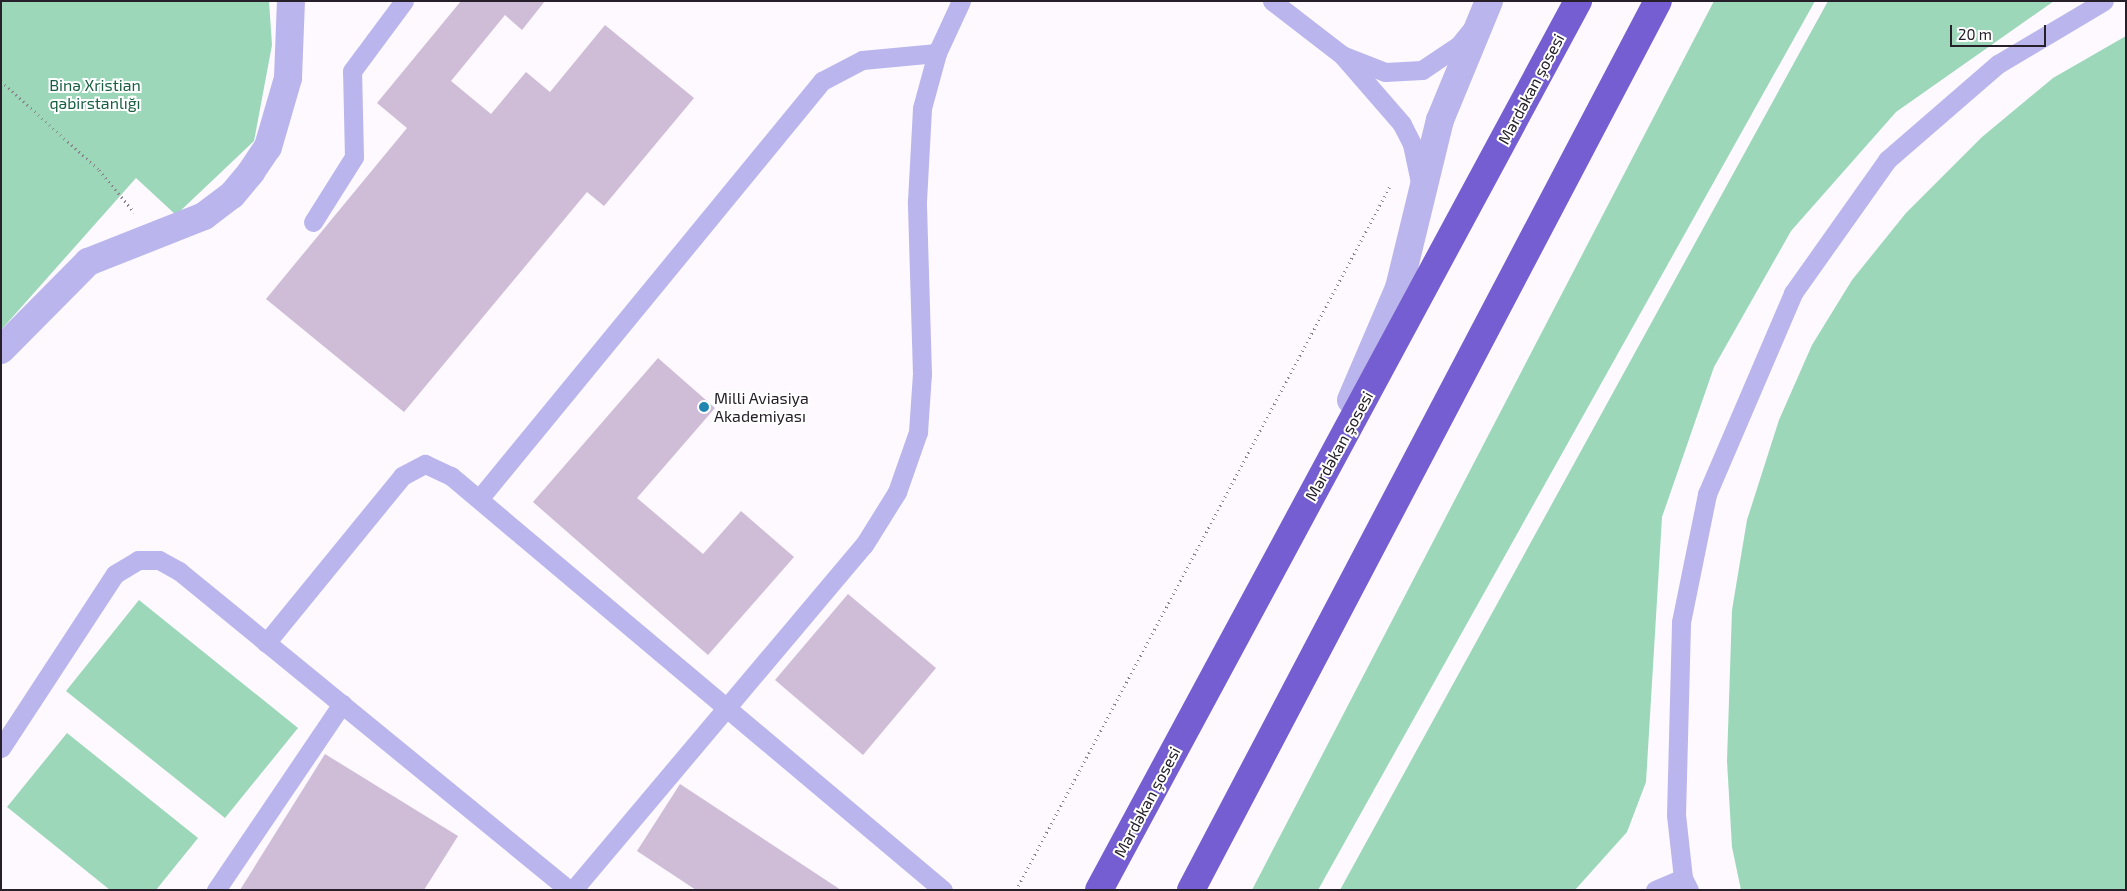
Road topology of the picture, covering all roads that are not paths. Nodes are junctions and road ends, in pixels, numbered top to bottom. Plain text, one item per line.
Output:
1 (290, 1) edge
2 (404, 1) edge
3 (961, 1) edge
4 (1272, 1) edge
5 (1578, 1) edge
6 (1658, 1) edge
7 (2104, 1) edge
8 (1484, 11) edge
9 (937, 53) junction
10 (1342, 55) junction
11 (1421, 200) junction
12 (313, 222) dead end
13 (1, 350) edge
14 (479, 499) junction
15 (1305, 509) junction
16 (266, 642) junction
17 (342, 704) junction
18 (726, 709) junction
19 (1, 748) edge
20 (1686, 884) edge
21 (216, 890) edge
22 (569, 890) edge
23 (573, 890) edge
24 (943, 890) edge
25 (1100, 890) edge
26 (1191, 890) edge
27 (1655, 890) edge

1 - 13 street
2 - 12 lane
3 - 9 lane
4 - 10 lane
5 - 15 highway, Mərdəkan şosesi
6 - 26 highway
7 - 20 lane
8 - 10 lane
8 - 11 street
9 - 14 lane
9 - 18 lane
10 - 11 lane
11 - 15 street
14 - 16 lane
14 - 18 lane
15 - 25 highway, Mərdəkan şosesi
16 - 17 lane
16 - 19 lane
17 - 21 lane
17 - 22 lane
18 - 23 lane
18 - 24 lane
20 - 27 lane

